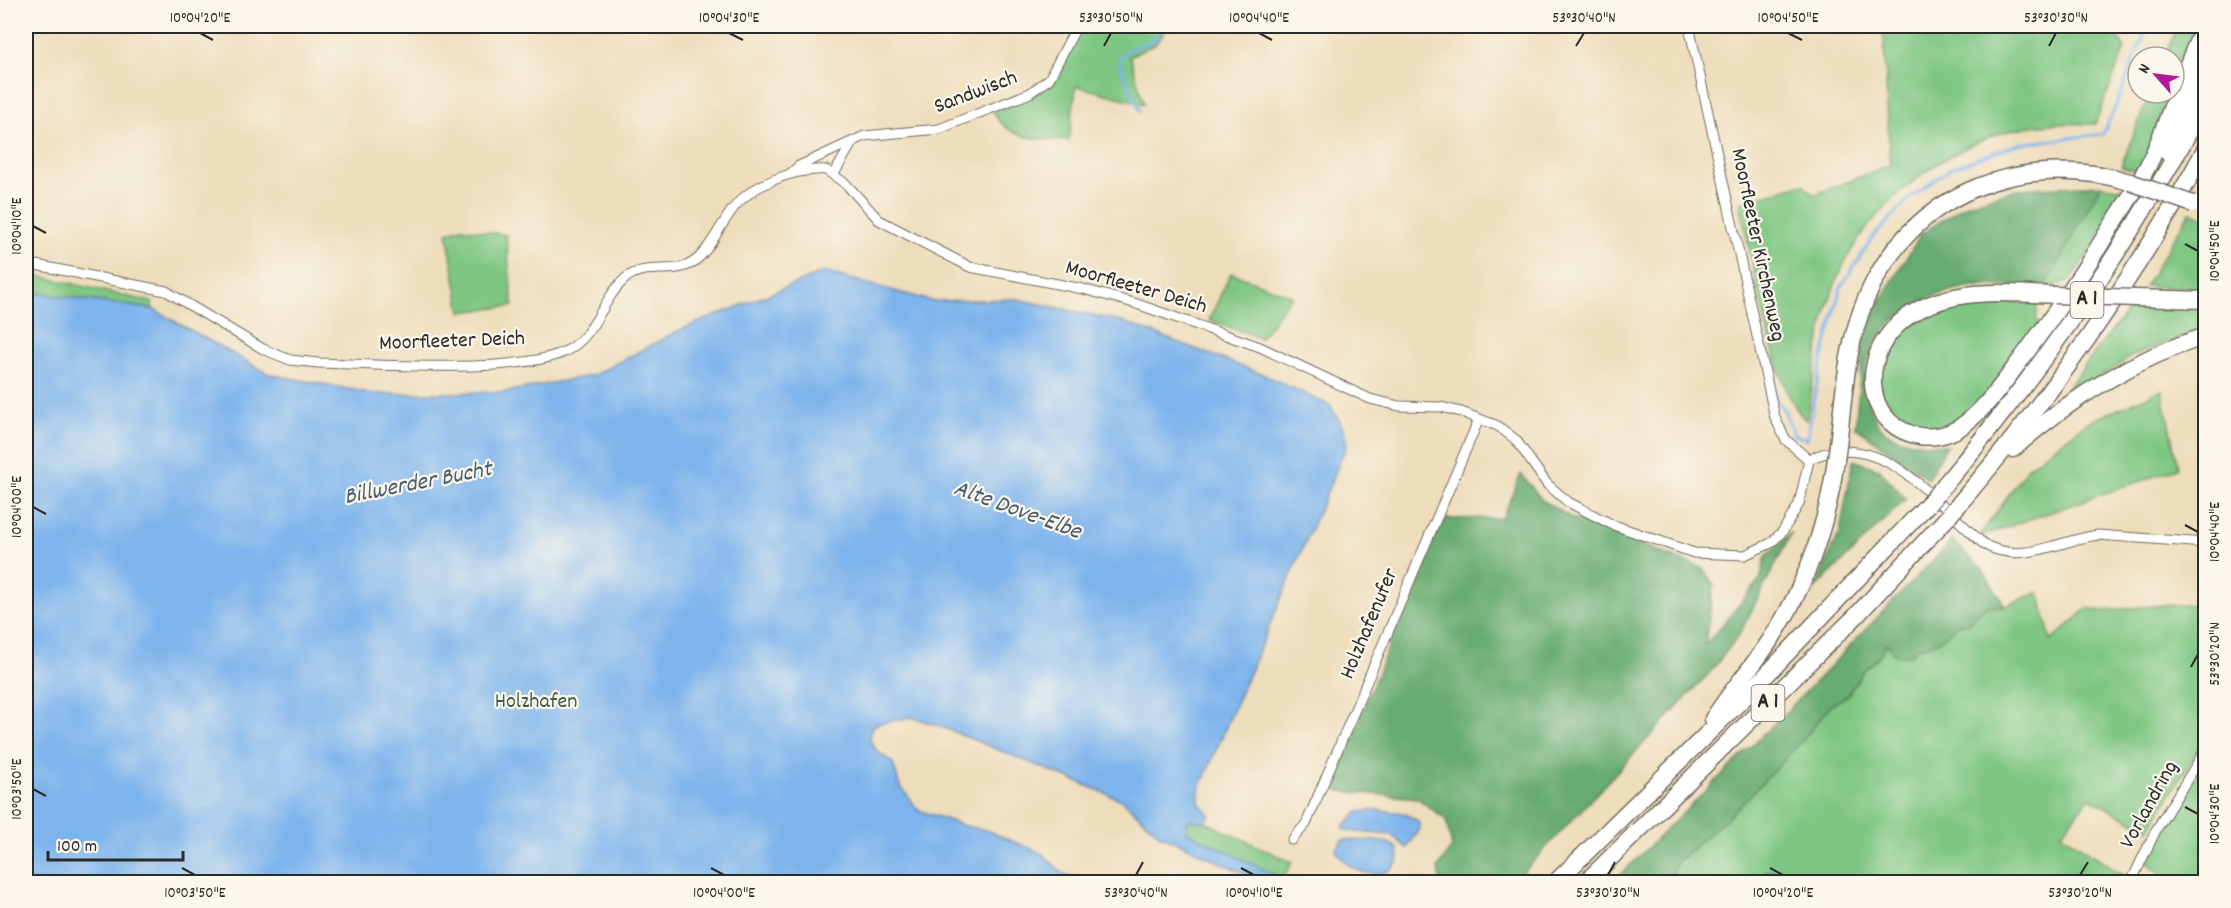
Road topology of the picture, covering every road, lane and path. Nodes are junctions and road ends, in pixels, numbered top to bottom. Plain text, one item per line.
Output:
1 (1077, 26) edge
2 (1689, 26) edge
3 (2205, 26) edge
4 (2205, 53) edge
5 (2205, 101) edge
6 (854, 141) junction
7 (2205, 148) edge
8 (834, 174) junction
9 (788, 176) junction
10 (2149, 204) junction
11 (2199, 207) edge
12 (26, 263) edge
13 (2205, 300) edge
14 (2205, 336) edge
15 (1479, 419) junction
16 (1809, 460) junction
17 (1986, 473) junction
18 (2205, 543) edge
19 (1697, 745) junction
20 (2205, 748) edge
21 (1292, 840) dead end
22 (1556, 882) edge
23 (1586, 882) edge
24 (2131, 882) edge

1 - 6 street, Sandwisch
2 - 16 street, Moorfleeter Kirchenweg
3 - 13 highway, bridge
4 - 10 highway
5 - 10 highway, A 1
6 - 8 street
6 - 9 street, Sandwisch
7 - 17 highway, A 1
8 - 9 street, Moorfleeter Deich
8 - 15 street, Moorfleeter Deich
9 - 12 street, Moorfleeter Deich
10 - 19 highway, A 1
11 - 19 highway, bridge
14 - 17 highway
15 - 16 street, Moorfleeter Deich
15 - 21 street, Holzhafenufer
16 - 18 street
17 - 23 highway, A 1
19 - 22 highway, A 1
20 - 24 street, Vorlandring

